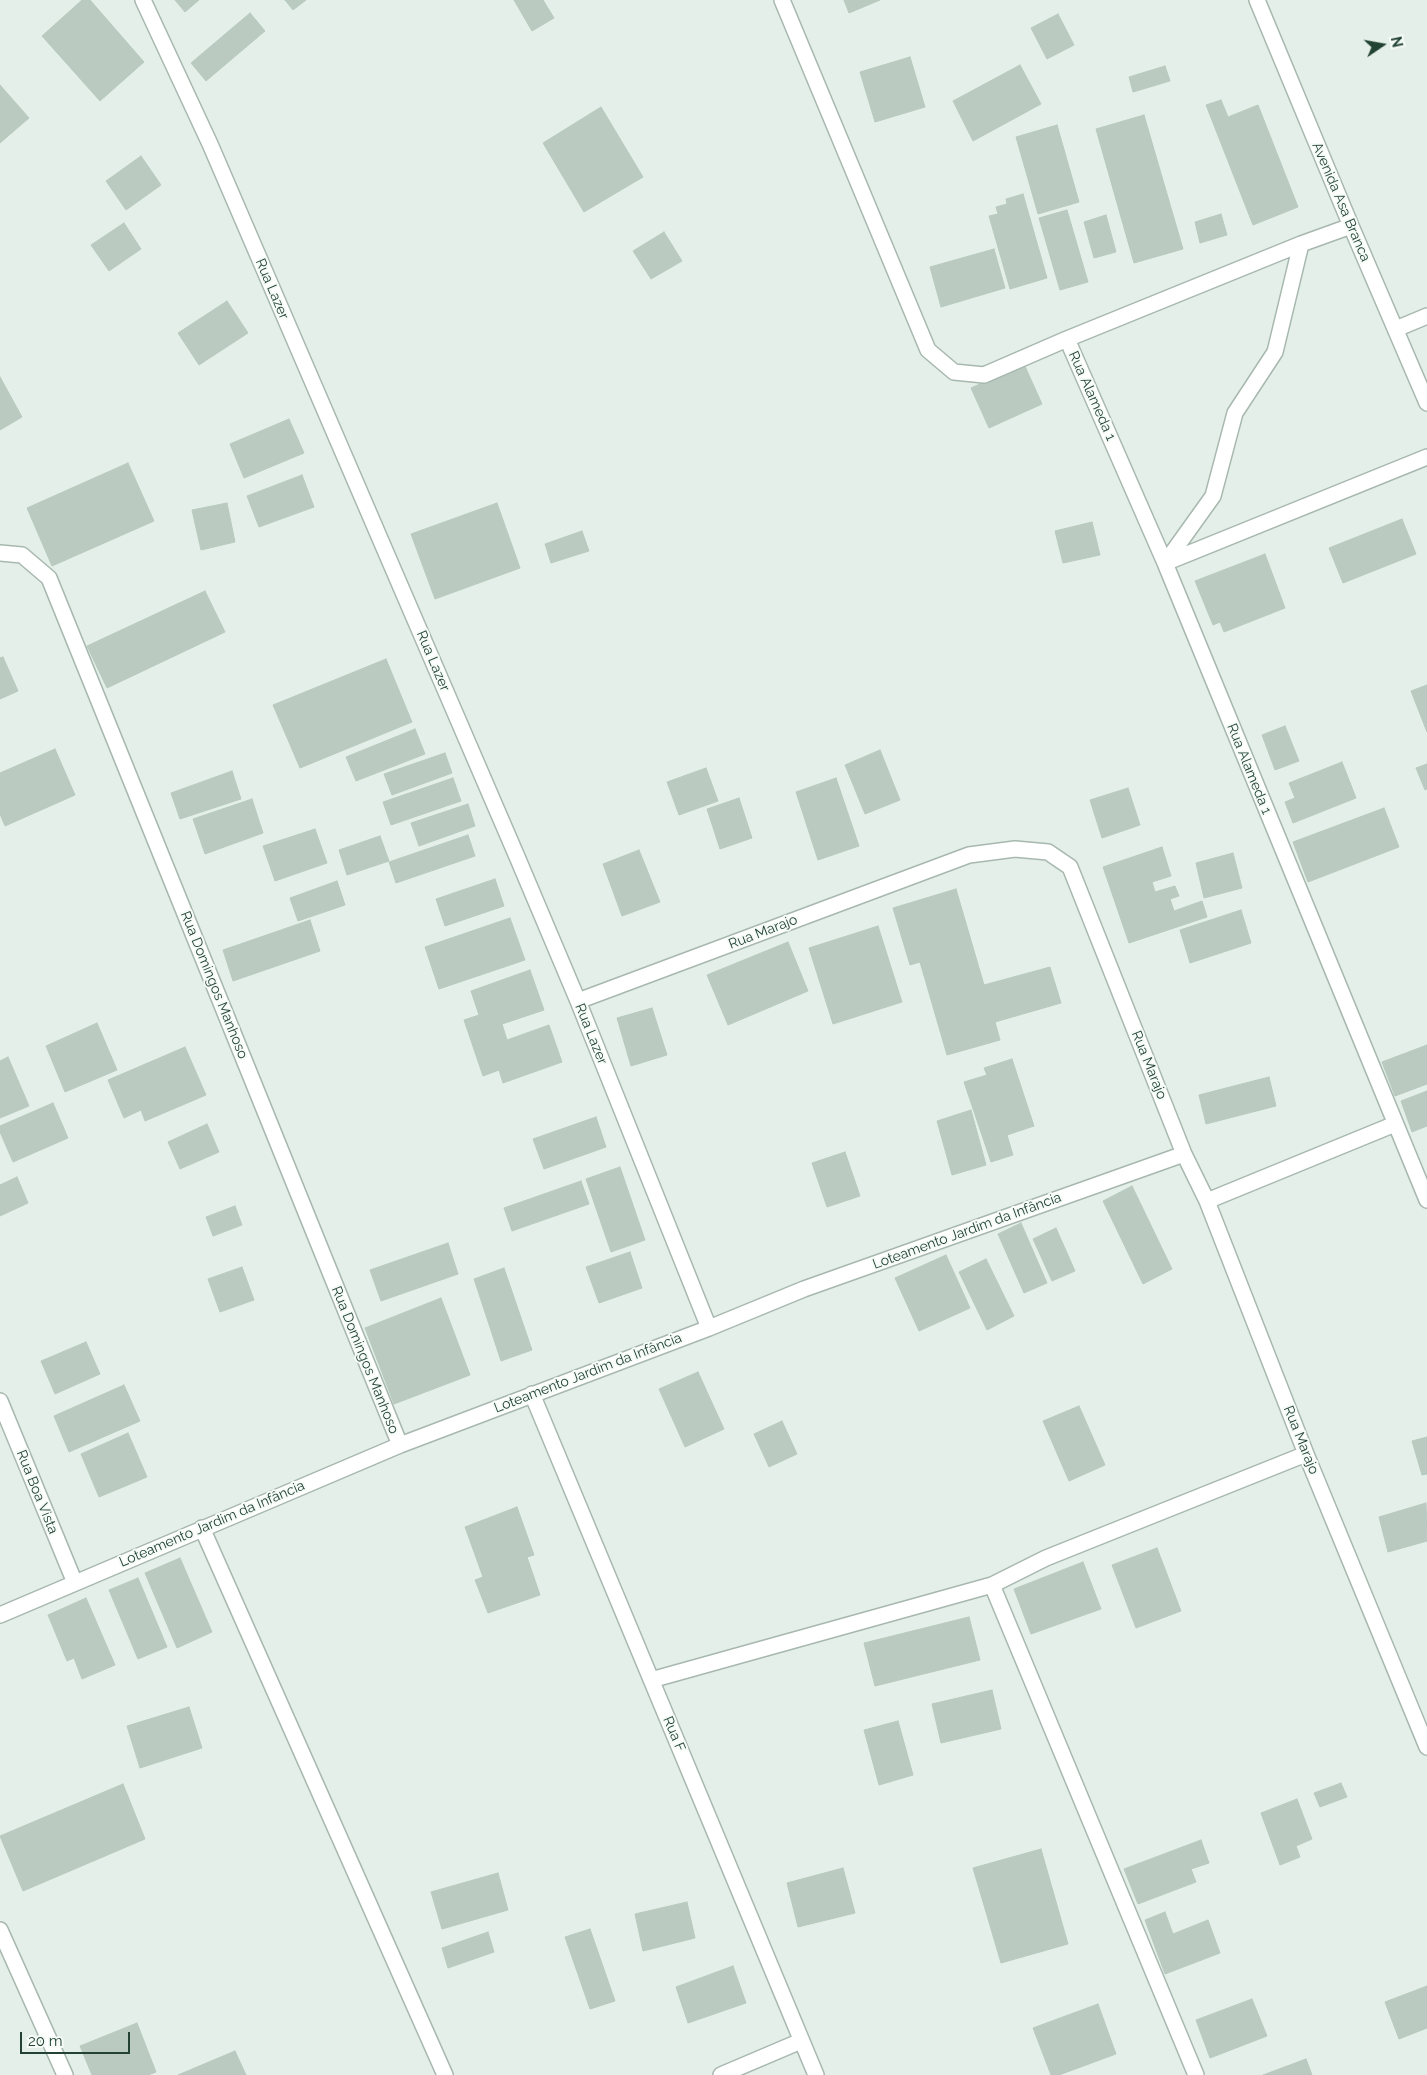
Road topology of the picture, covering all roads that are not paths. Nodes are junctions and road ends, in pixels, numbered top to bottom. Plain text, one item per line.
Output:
1 (143, 0) edge
2 (782, 0) edge
3 (1257, 0) edge
4 (1351, 226) junction
5 (1301, 244) junction
6 (1427, 316) edge
7 (1396, 329) junction
8 (1067, 339) junction
9 (1427, 403) edge
10 (1427, 457) edge
11 (0, 553) edge
12 (1165, 562) junction
13 (578, 1001) junction
14 (1395, 1124) junction
15 (1184, 1154) junction
16 (1427, 1200) edge
17 (1207, 1201) junction
18 (709, 1328) junction
19 (532, 1394) junction
20 (0, 1401) edge
21 (400, 1445) junction
22 (1306, 1454) junction
23 (202, 1528) junction
24 (75, 1583) junction
25 (992, 1585) junction
26 (0, 1615) edge
27 (651, 1680) junction
28 (1427, 1747) edge
29 (0, 1930) edge
30 (801, 2041) junction
31 (65, 2075) edge
32 (445, 2075) edge
33 (721, 2075) edge
34 (816, 2075) edge
35 (1196, 2075) edge

1 - 13 street, Rua Lazer
2 - 8 street
3 - 4 street, Avenida Asa Branca
4 - 5 street
4 - 7 street, Avenida Asa Branca
5 - 8 street
5 - 12 street
6 - 7 street
7 - 9 street, Avenida Asa Branca
8 - 12 street, Rua Alameda 1
10 - 12 street
11 - 21 street, Rua Domingos Manhoso
12 - 14 street, Rua Alameda 1
13 - 15 street, Rua Marajo
13 - 18 street, Rua Lazer
14 - 16 street, Rua Alameda 1
14 - 17 street
15 - 17 street, Rua Marajo
15 - 18 street, Loteamento Jardim da Infância
17 - 22 street, Rua Marajo
18 - 19 street, Loteamento Jardim da Infância
19 - 21 street, Loteamento Jardim da Infância
19 - 27 street, Rua F
20 - 24 street, Rua Boa Vista
21 - 23 street, Loteamento Jardim da Infância
22 - 25 street
22 - 28 street, Rua Marajo
23 - 24 street, Loteamento Jardim da Infância
23 - 32 street
24 - 26 street, Loteamento Jardim da Infância
25 - 27 street
25 - 35 street
27 - 30 street, Rua F
29 - 31 street
30 - 33 street
30 - 34 street, Rua F

